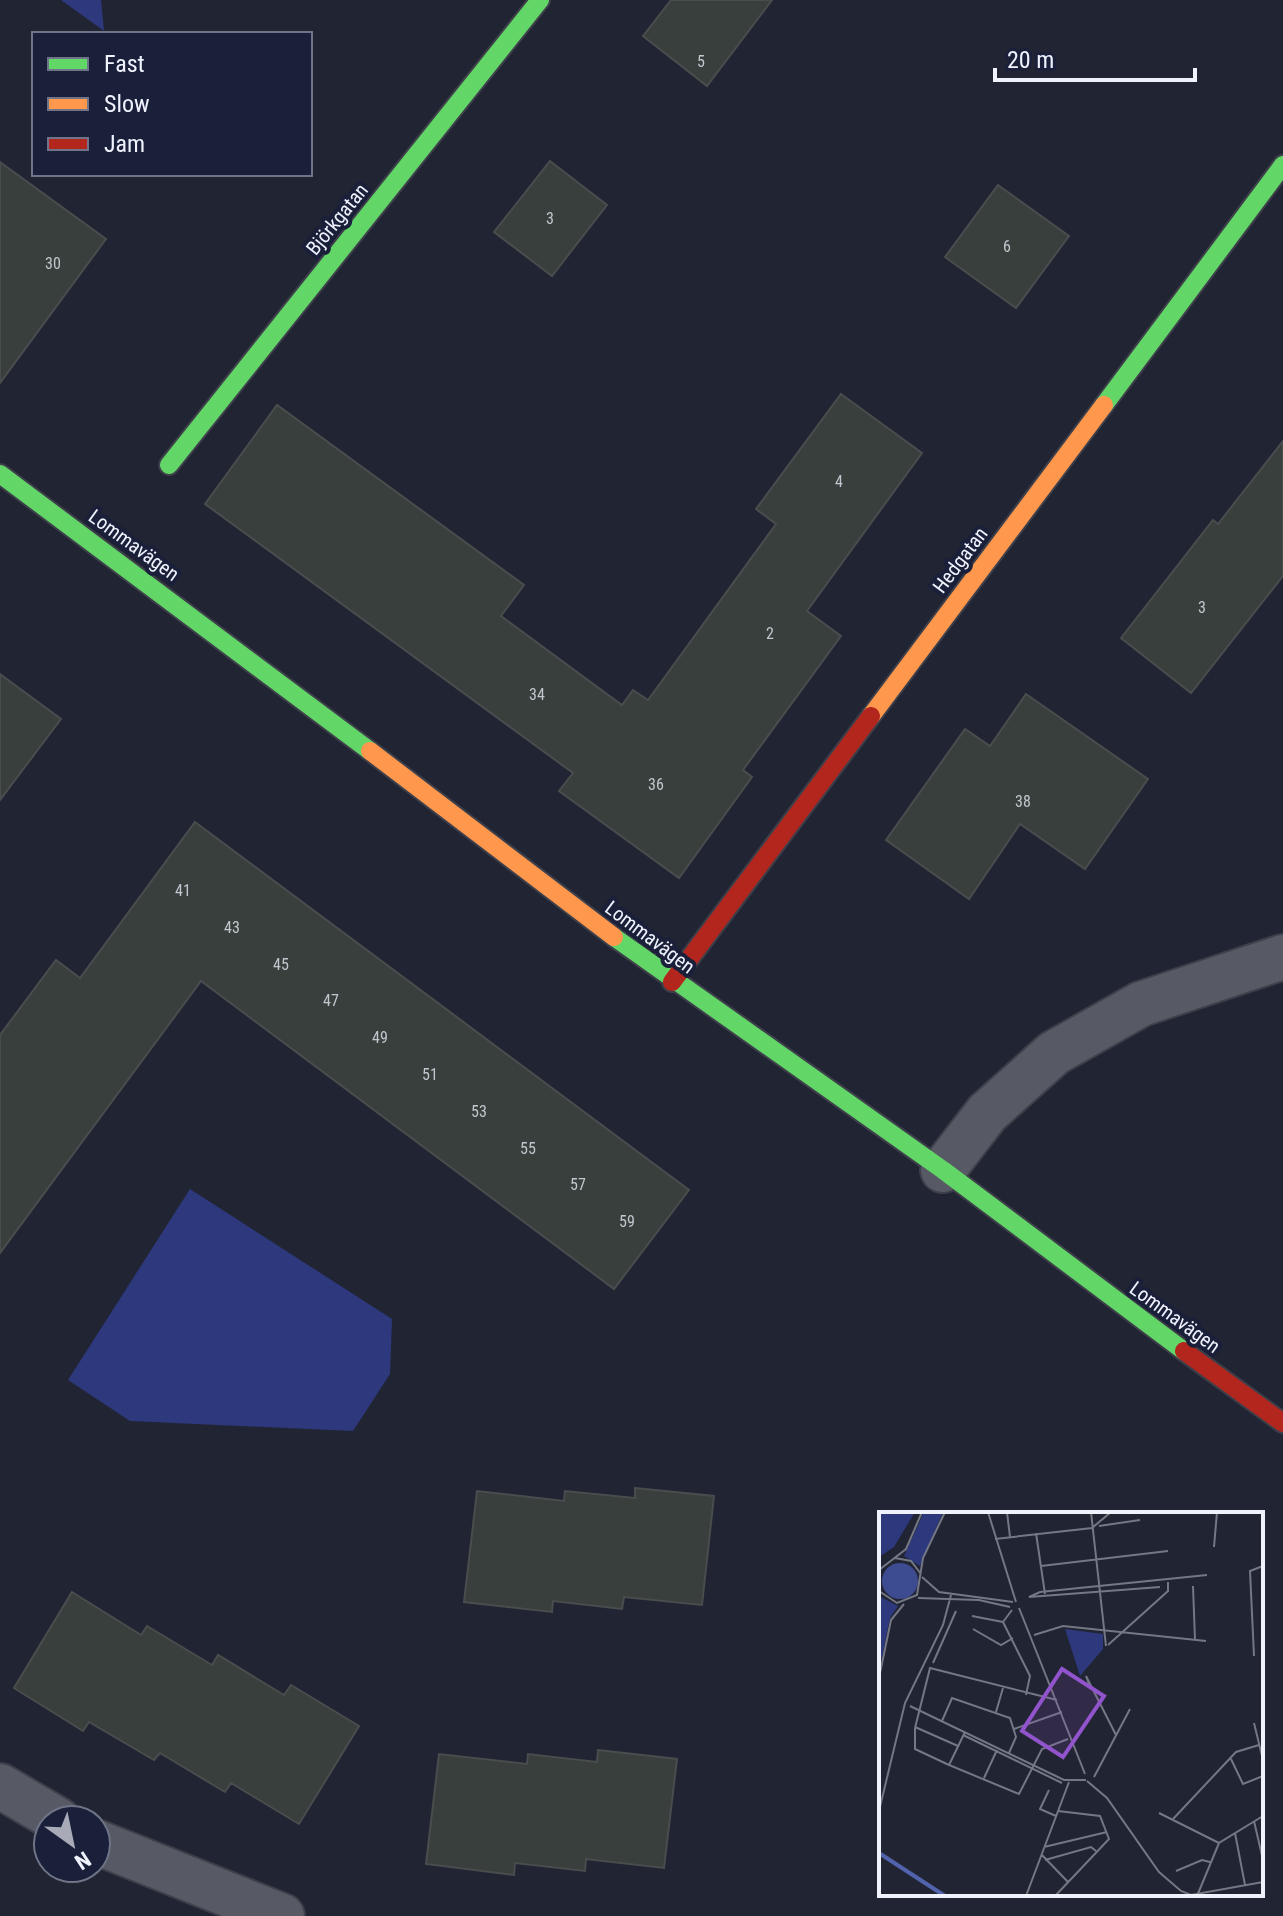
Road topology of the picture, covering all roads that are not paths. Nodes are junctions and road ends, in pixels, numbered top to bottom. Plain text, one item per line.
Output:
1 (540, 0) edge
2 (1283, 165) edge
3 (169, 465) dead end
4 (0, 474) edge
5 (1283, 957) edge
6 (672, 982) junction
7 (943, 1170) junction
8 (1283, 1423) edge
9 (0, 1786) edge
10 (32, 1805) edge
11 (112, 1848) edge
12 (282, 1916) edge

1 - 3 street, Björkgatan
2 - 6 street, Hedgatan
4 - 6 street, Lommavägen
5 - 7 street
6 - 7 street, Lommavägen
7 - 8 street, Lommavägen
9 - 10 street
11 - 12 street

